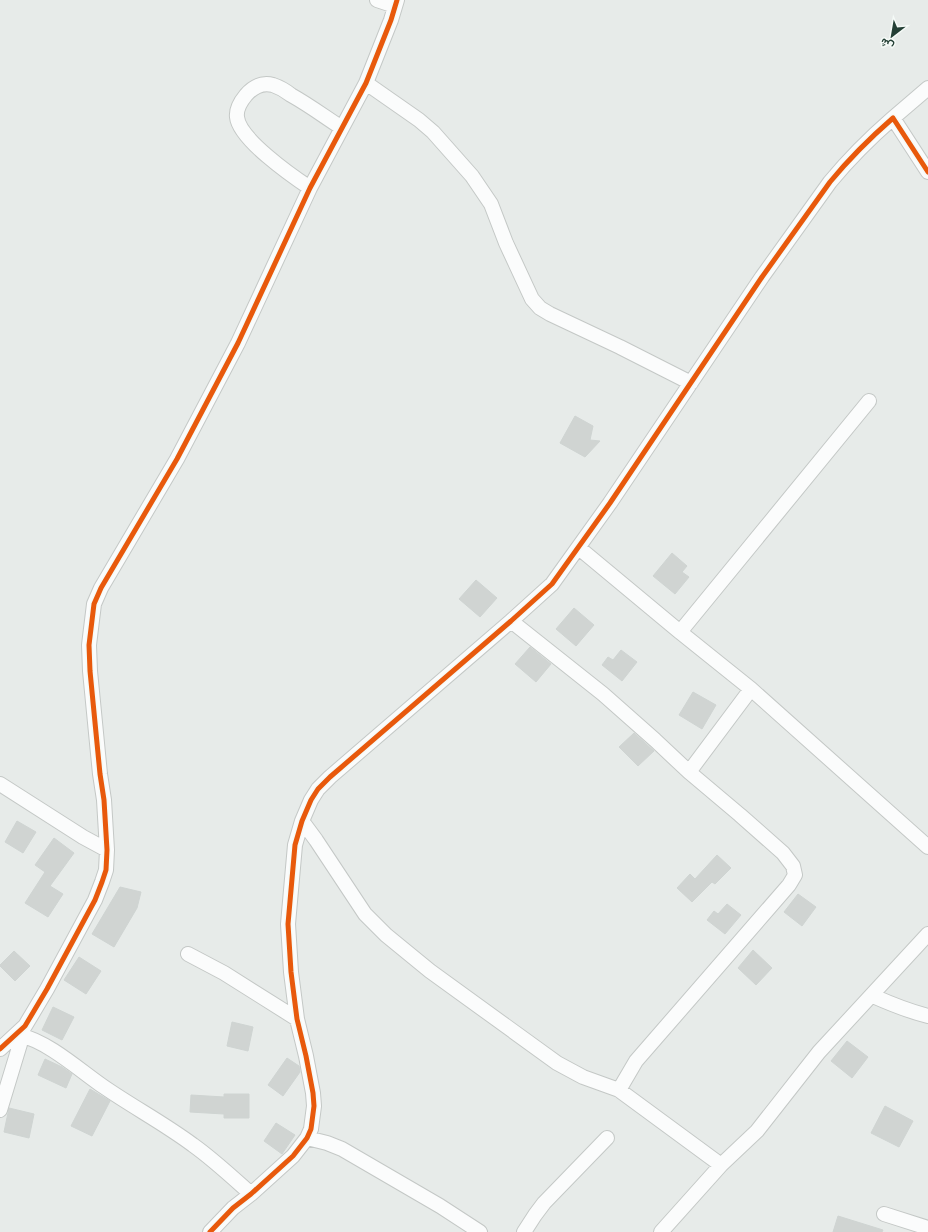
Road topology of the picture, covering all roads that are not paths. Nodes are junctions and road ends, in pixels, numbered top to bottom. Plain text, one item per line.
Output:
1 (377, 0) edge
2 (396, 3) edge
3 (366, 83) junction
4 (928, 88) edge
5 (893, 118) junction
6 (342, 128) junction
7 (928, 172) edge
8 (310, 188) junction
9 (690, 383) junction
10 (869, 401) dead end
11 (579, 548) junction
12 (511, 621) junction
13 (680, 632) junction
14 (751, 689) junction
15 (689, 772) junction
16 (0, 784) edge
17 (302, 821) junction
18 (928, 848) edge
19 (107, 850) junction
20 (928, 934) edge
21 (188, 954) dead end
22 (873, 996) junction
23 (928, 1016) edge
24 (297, 1019) junction
25 (23, 1031) junction
26 (0, 1049) edge
27 (619, 1090) junction
28 (0, 1110) edge
29 (307, 1138) junction
30 (607, 1138) dead end
31 (721, 1165) junction
32 (251, 1194) junction
33 (884, 1214) dead end
34 (928, 1228) edge
35 (210, 1232) edge
36 (480, 1232) edge
37 (524, 1232) edge
38 (661, 1232) edge

1 - 2 street
2 - 3 street
3 - 6 street
3 - 9 street
4 - 5 street
5 - 7 street
5 - 9 street
6 - 8 street
6 - 8 street
8 - 19 street
9 - 11 street
10 - 13 street
11 - 12 street
11 - 13 street
12 - 15 street
12 - 17 street
13 - 14 street
14 - 15 street
14 - 18 street
15 - 27 street
16 - 19 street
17 - 24 street
17 - 27 street
19 - 25 street
20 - 22 street
21 - 24 street
22 - 23 street
22 - 31 street
24 - 29 street
25 - 26 street
25 - 28 street
25 - 32 street
27 - 31 street
29 - 32 street
29 - 36 street
30 - 37 street
31 - 38 street
32 - 35 street
33 - 34 street

